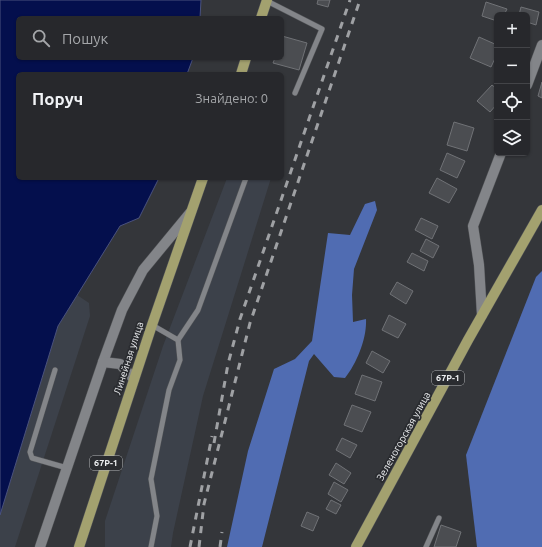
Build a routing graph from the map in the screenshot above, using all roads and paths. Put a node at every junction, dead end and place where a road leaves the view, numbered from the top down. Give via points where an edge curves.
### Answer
1 (267, 1) edge
2 (262, 16) edge
3 (542, 45) edge
4 (245, 60) edge
5 (241, 72) edge
6 (527, 84) edge
7 (296, 93) dead end
8 (500, 156) edge
9 (202, 180) edge
10 (245, 180) edge
11 (542, 210) edge
12 (190, 213) junction
13 (482, 315) junction
14 (152, 324) junction
15 (178, 340) junction
16 (103, 362) junction
17 (55, 370) dead end
18 (134, 379) junction
19 (67, 468) junction
20 (440, 518) dead end
21 (40, 547) edge
22 (79, 547) edge
23 (151, 547) edge
24 (356, 547) edge
25 (426, 547) edge

1 - 2 main road
1 - 7 lane via 322,29
3 - 6 street
4 - 5 main road
8 - 13 street via 473,226 479,265
9 - 12 main road, Линейная улица / 67Р-1
10 - 15 lane via 198,310
11 - 13 main road, Зеленогорская улица / 67Р-1
12 - 14 main road, Линейная улица / 67Р-1
12 - 16 street via 143,270 122,310
13 - 24 main road, Зеленогорская улица / 67Р-1
14 - 15 lane
14 - 18 main road, Линейная улица / 67Р-1
15 - 23 lane via 180,360 168,390 151,478 157,516
16 - 18 street via 120,364
16 - 19 street
17 - 19 lane via 30,452 32,458
18 - 22 main road, Линейная улица / 67Р-1
19 - 21 street
20 - 25 lane

